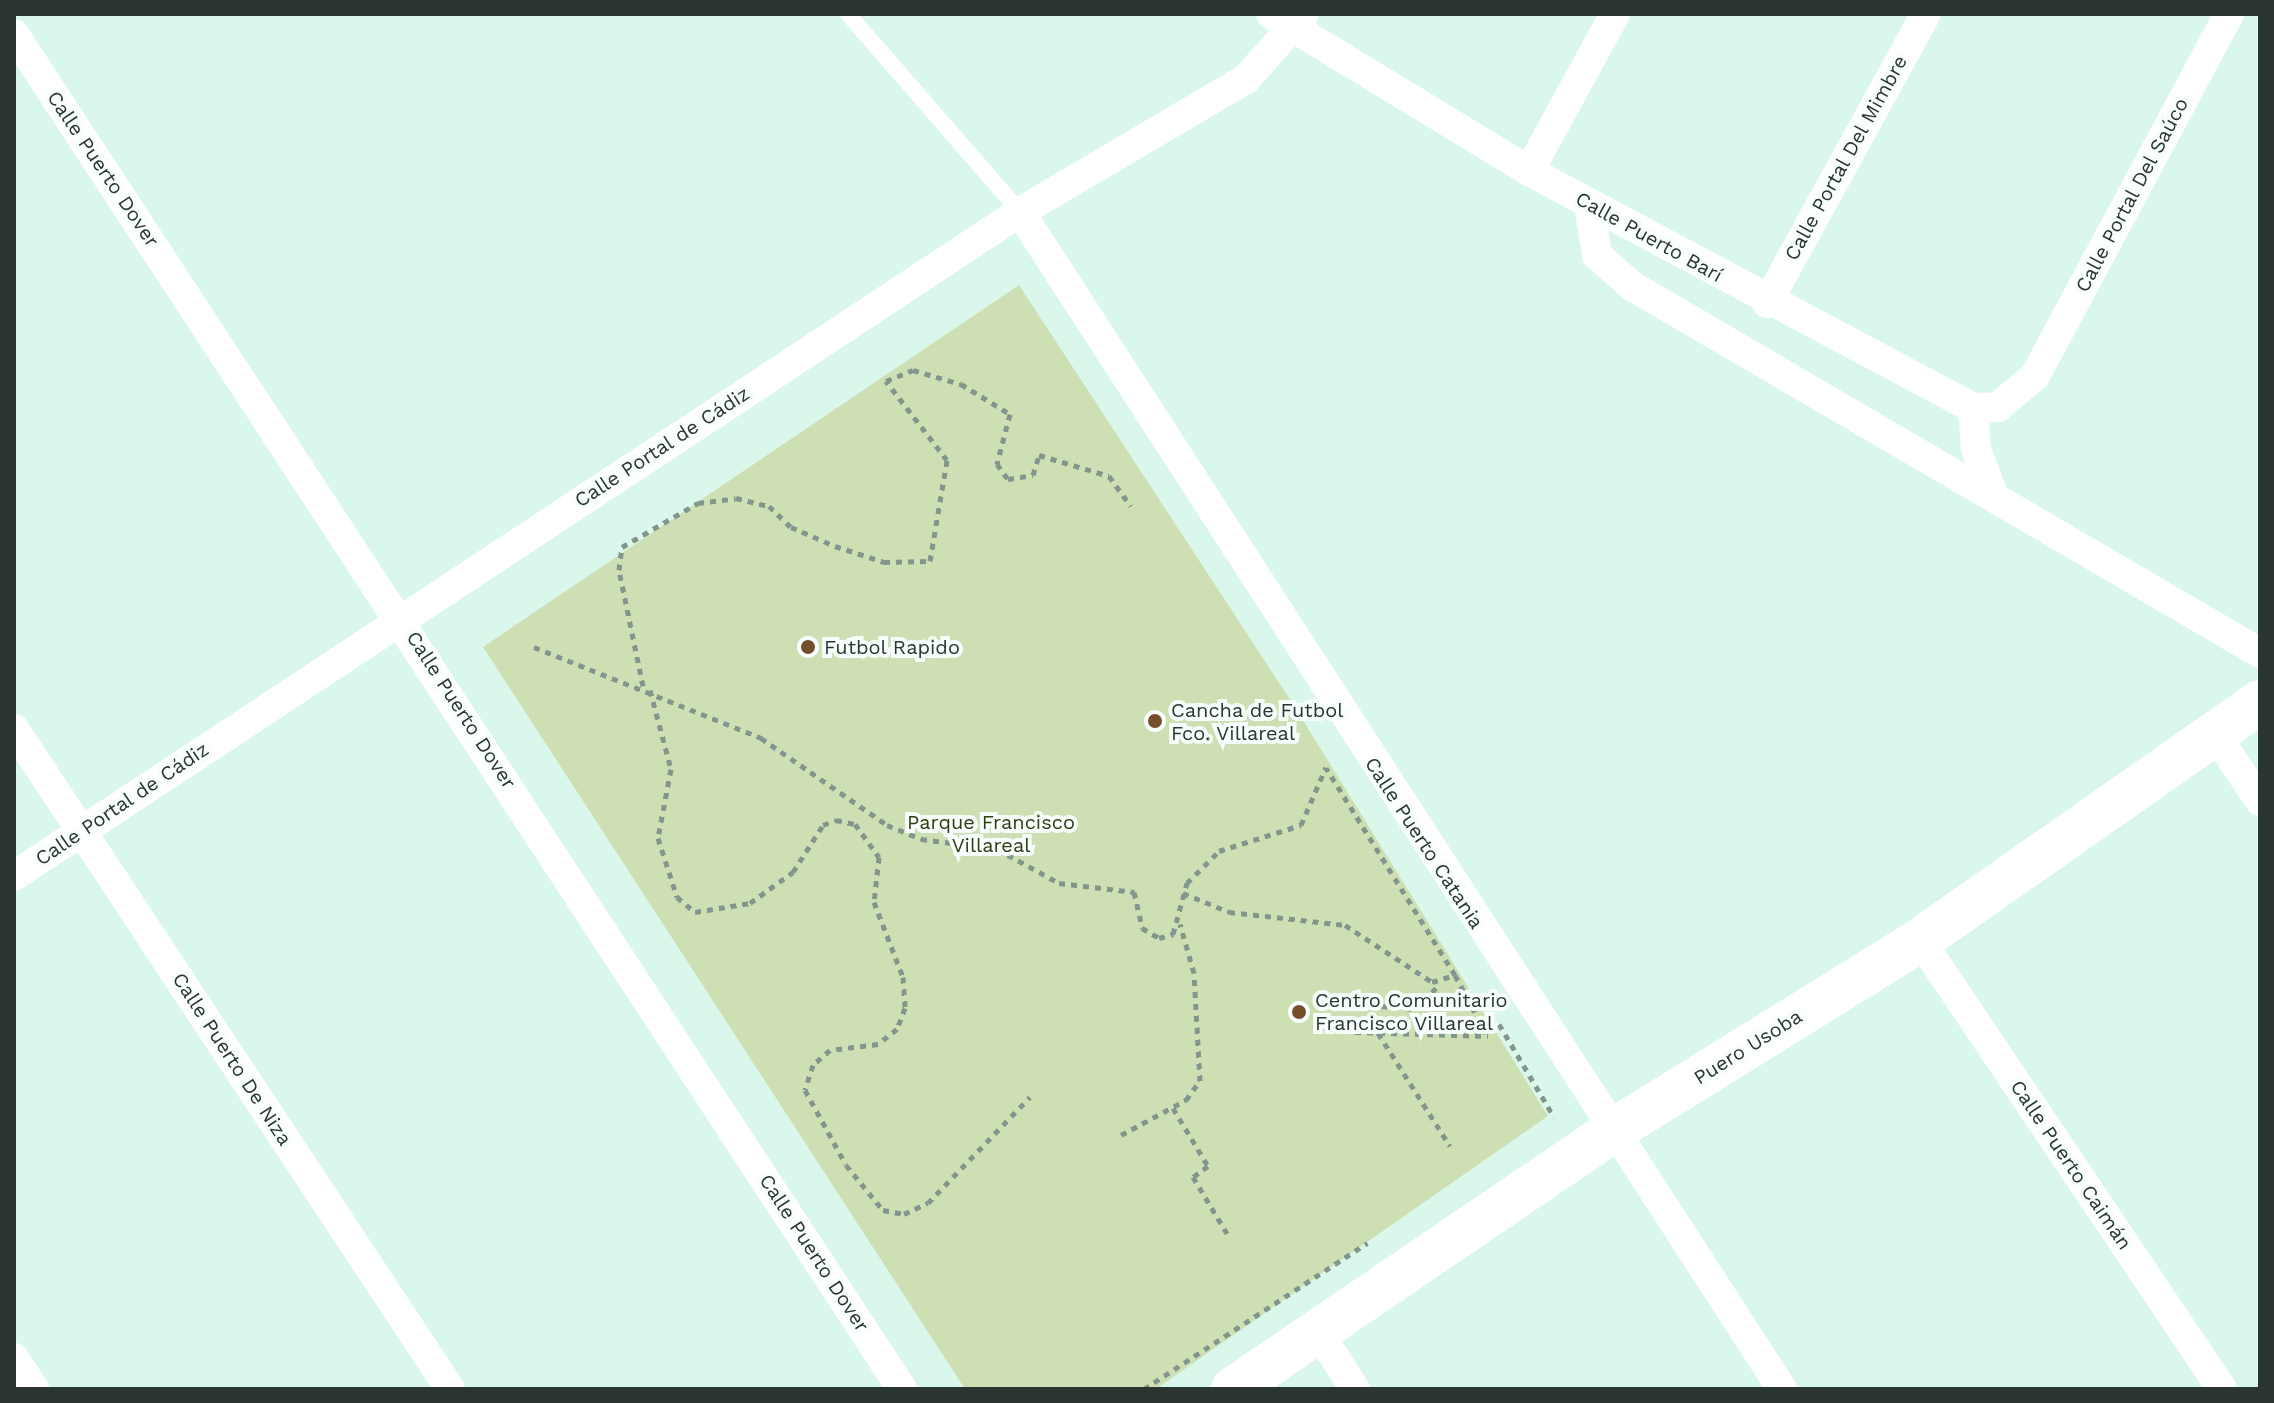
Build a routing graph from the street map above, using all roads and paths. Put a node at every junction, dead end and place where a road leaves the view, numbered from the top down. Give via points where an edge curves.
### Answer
1 (848, 14) edge
2 (1615, 14) edge
3 (1926, 14) edge
4 (2229, 14) edge
5 (1291, 18) edge
6 (14, 34) edge
7 (1529, 171) junction
8 (1589, 204) junction
9 (1020, 212) junction
10 (1767, 303) junction
11 (1973, 408) junction
12 (1993, 495) junction
13 (1131, 506) dead end
14 (399, 616) junction
15 (534, 647) dead end
16 (2260, 653) edge
17 (643, 686) junction
18 (650, 690) junction
19 (2260, 702) edge
20 (14, 729) edge
21 (2215, 734) junction
22 (2260, 801) edge
23 (82, 832) junction
24 (14, 876) edge
25 (1183, 893) junction
26 (1180, 923) junction
27 (1920, 940) junction
28 (1455, 975) junction
29 (1440, 984) junction
30 (1357, 1004) dead end
31 (1499, 1024) dead end
32 (1355, 1032) dead end
33 (1378, 1033) junction
34 (1030, 1097) dead end
35 (1173, 1108) junction
36 (1556, 1116) dead end
37 (1614, 1130) junction
38 (1121, 1135) dead end
39 (1450, 1146) dead end
40 (1228, 1235) dead end
41 (1372, 1241) dead end
42 (1318, 1331) junction
43 (14, 1358) edge
44 (34, 1389) edge
45 (450, 1389) edge
46 (902, 1389) edge
47 (1144, 1389) edge
48 (1233, 1389) edge
49 (1355, 1389) edge
50 (1782, 1389) edge
51 (2222, 1389) edge

1 - 9 lane
2 - 7 street
3 - 10 street, Calle Portal Del Mimbre
4 - 11 street, Calle Portal Del Saúco via 2035,376 1998,407
5 - 7 street, Calle Puerto Barí
5 - 9 street, Calle Portal de Cádiz via 1246,79
6 - 14 street, Calle Puerto Dover
7 - 8 street, Calle Puerto Barí
8 - 10 street, Calle Puerto Barí
8 - 12 street via 1597,255 1632,286
9 - 14 street, Calle Portal de Cádiz
9 - 37 street, Calle Puerto Catania
10 - 11 street, Calle Puerto Barí
11 - 12 street via 1976,449
12 - 16 street
13 - 17 path via 1109,476 1039,455 1033,475 1008,479 997,464 1010,414 961,384 913,370 886,381 947,460 930,561 884,562 835,546 791,527 769,506 736,498 698,503 622,547 619,570
14 - 23 street, Calle Portal de Cádiz
14 - 46 street, Calle Puerto Dover
15 - 17 path
17 - 18 path
18 - 26 path via 761,738 887,825 921,839 997,849 1059,883 1134,892 1142,928 1159,938
18 - 34 path via 671,769 658,838 677,897 695,912 750,903 793,872 823,825 836,820 855,824 879,857 874,902 903,977 905,1008 897,1029 878,1044 830,1050 813,1065 805,1090 846,1165 883,1210 904,1214 928,1203
19 - 21 street, Puero Usoba
20 - 23 street, Calle Puerto De Niza
21 - 22 street
21 - 27 street, Puero Usoba
23 - 24 street, Calle Portal de Cádiz
23 - 45 street, Calle Puerto De Niza
25 - 26 path
25 - 28 path via 1219,851 1301,825 1326,767
25 - 29 path via 1229,912 1345,925
26 - 35 path via 1194,973 1200,1081
27 - 37 street, Puero Usoba
27 - 51 street, Calle Puerto Caimán
28 - 29 path
28 - 33 path via 1488,1036
29 - 30 path via 1415,1009
31 - 36 path
32 - 33 path
33 - 39 path
35 - 38 path
35 - 40 path via 1208,1166 1193,1177
37 - 42 street, Puero Usoba
37 - 50 street, Calle Puerto Catania
41 - 47 path
42 - 48 street, Puero Usoba
42 - 49 street
43 - 44 street

